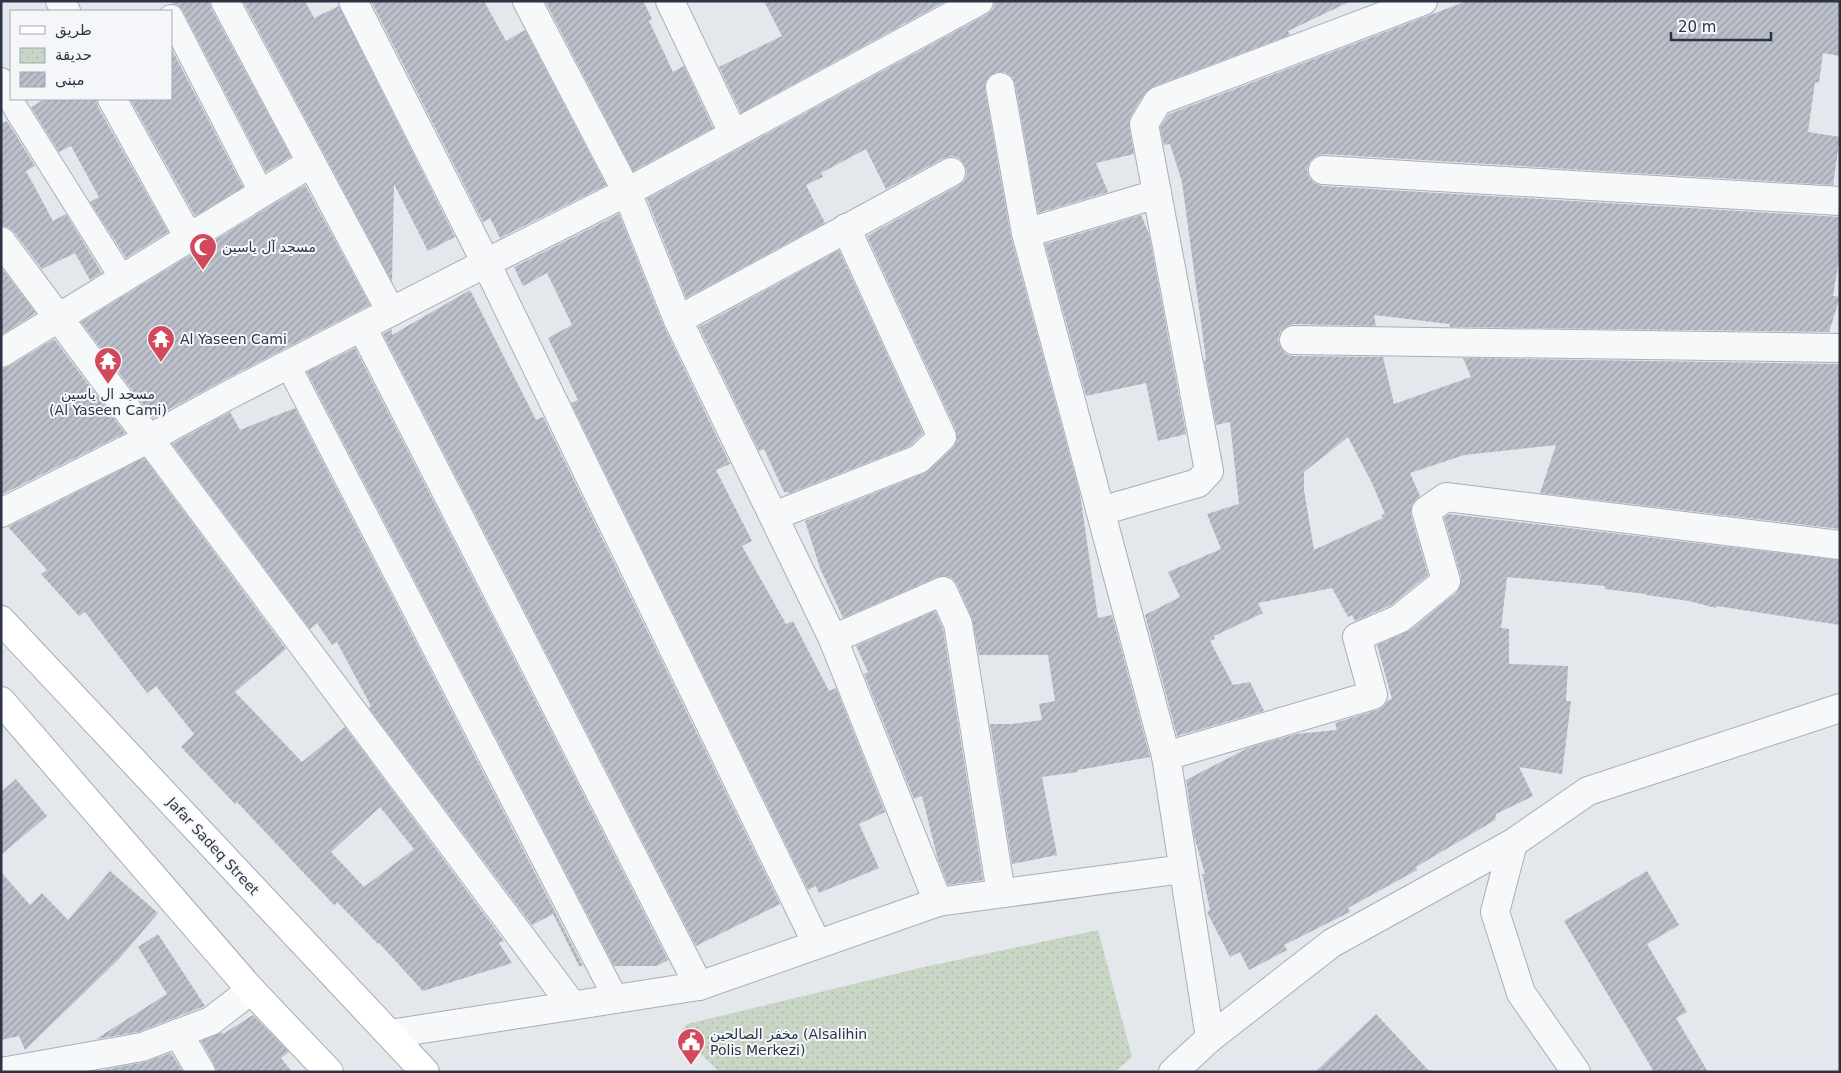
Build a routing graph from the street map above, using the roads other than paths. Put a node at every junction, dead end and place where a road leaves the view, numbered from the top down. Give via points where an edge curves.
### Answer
1 (225, 1) edge
2 (353, 1) edge
3 (527, 1) edge
4 (670, 1) edge
5 (979, 1) edge
6 (1423, 1) edge
7 (172, 19) edge
8 (1, 80) edge
9 (1000, 86) dead end
10 (10, 97) edge
11 (11, 100) edge
12 (113, 100) edge
13 (733, 133) junction
14 (311, 163) junction
15 (1323, 170) dead end
16 (950, 172) dead end
17 (627, 192) junction
18 (262, 194) junction
19 (1157, 194) junction
20 (1840, 201) edge
21 (846, 228) junction
22 (1026, 233) junction
23 (189, 238) junction
24 (1, 241) edge
25 (486, 263) junction
26 (122, 278) junction
27 (391, 312) junction
28 (58, 318) junction
29 (678, 320) junction
30 (362, 327) junction
31 (1294, 340) dead end
32 (1840, 348) edge
33 (1, 353) edge
34 (288, 365) junction
35 (150, 438) junction
36 (1101, 511) junction
37 (1, 513) edge
38 (774, 516) junction
39 (1840, 545) edge
40 (1, 620) edge
41 (833, 639) junction
42 (1, 701) edge
43 (1840, 708) edge
44 (1166, 756) junction
45 (1514, 843) junction
46 (1183, 869) junction
47 (1001, 893) junction
48 (938, 902) junction
49 (817, 944) junction
50 (699, 986) junction
51 (251, 990) junction
52 (616, 999) junction
53 (572, 1006) junction
54 (178, 1033) junction
55 (390, 1034) junction
56 (1210, 1038) junction
57 (35, 1069) edge
58 (1, 1072) edge
59 (202, 1072) edge
60 (329, 1072) edge
61 (425, 1072) edge
62 (1173, 1072) edge
63 (1576, 1072) edge

1 - 14 street
2 - 25 street
3 - 17 street
4 - 13 street
5 - 13 street
6 - 19 street via 1158,101 1144,124
7 - 18 street
8 - 10 street
9 - 22 street
11 - 26 street
12 - 23 street
13 - 17 street
14 - 18 street
14 - 27 street
15 - 20 street
16 - 21 street
17 - 25 street
17 - 29 street
18 - 23 street
19 - 22 street
19 - 36 street via 1209,471 1198,483
21 - 29 street
21 - 38 street via 942,436 919,459
22 - 36 street
23 - 26 street
24 - 28 street
25 - 27 street
25 - 49 street
26 - 28 street
27 - 30 street
28 - 33 street
28 - 35 street
29 - 38 street
30 - 34 street
30 - 50 street
31 - 32 street
34 - 35 street
34 - 52 street
35 - 37 street
35 - 53 street
36 - 44 street
38 - 41 street
39 - 44 street via 1446,496 1426,511 1446,581 1398,618 1356,637 1373,695
40 - 55 main road, Jafar Sadeq Street
41 - 47 street via 943,591 958,624
41 - 48 street
42 - 51 main road
43 - 45 street via 1588,792
44 - 46 street
45 - 56 street via 1332,943
45 - 63 street via 1495,912 1521,993
46 - 47 street
46 - 56 street
47 - 48 street
48 - 49 street
49 - 50 street
50 - 52 street
51 - 54 street via 210,1021
51 - 60 main road
52 - 53 street
53 - 55 street
54 - 57 street via 142,1047
54 - 59 street
55 - 61 main road, Jafar Sadeq Street
56 - 62 street
57 - 58 street

